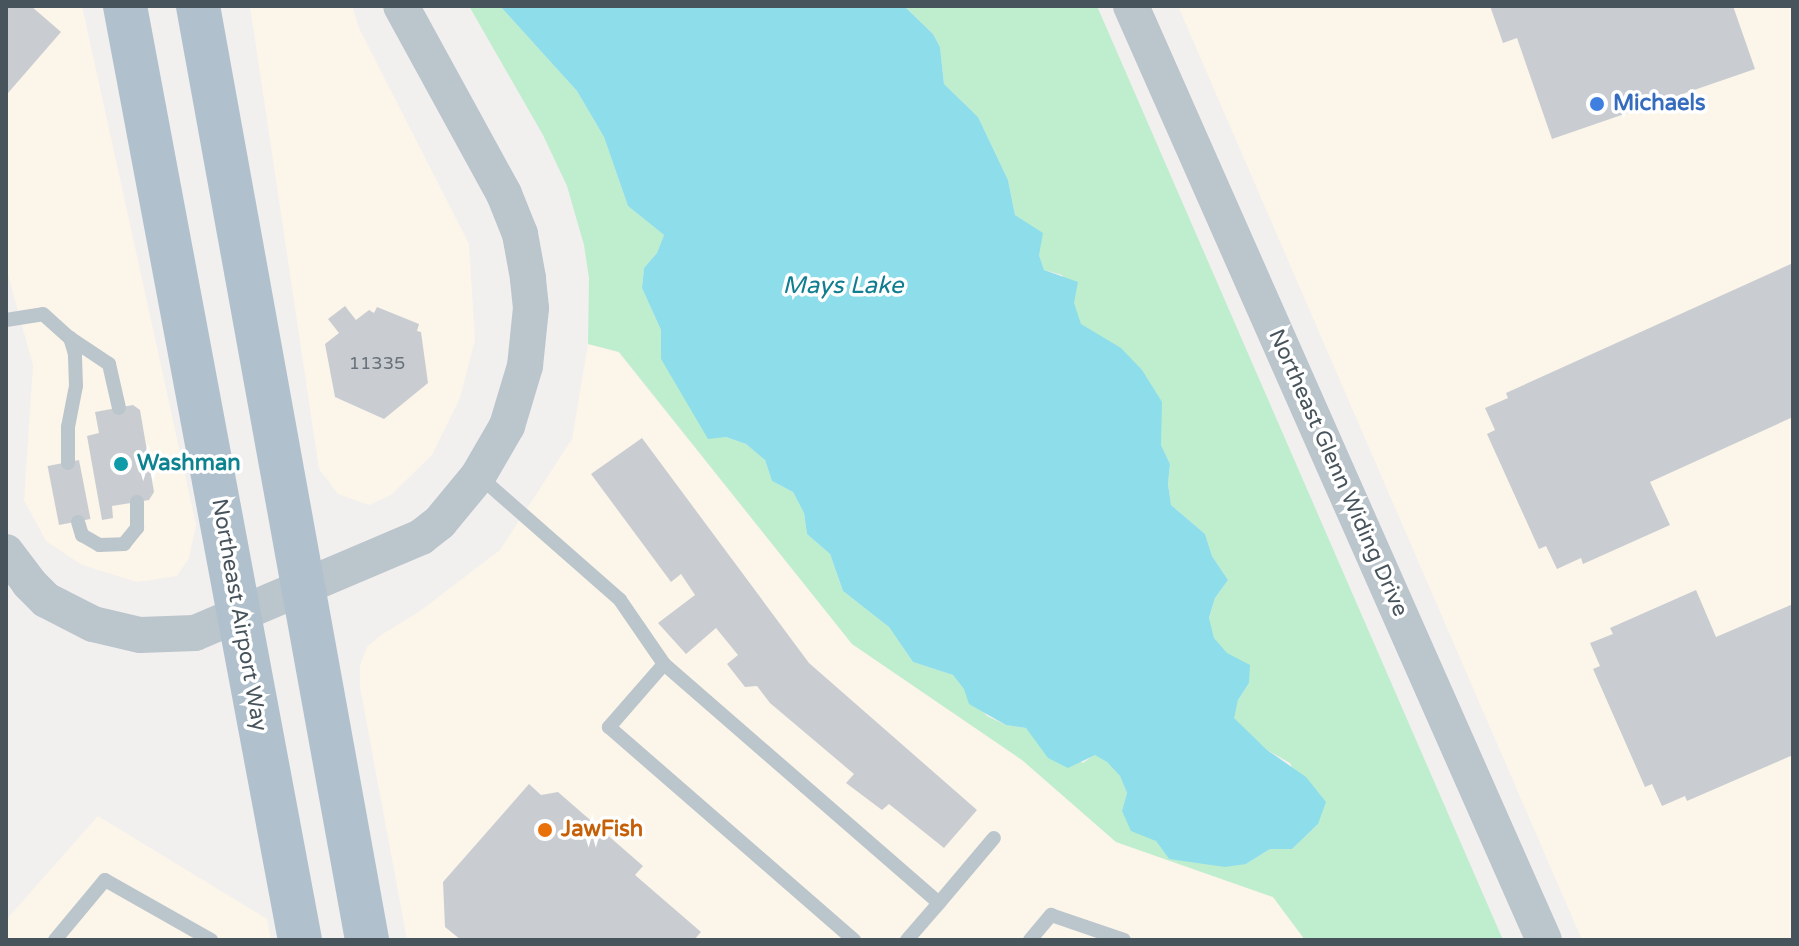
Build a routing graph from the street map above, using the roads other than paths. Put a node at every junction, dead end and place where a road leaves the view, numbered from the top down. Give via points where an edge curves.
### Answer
1 (125, 6) edge
2 (198, 6) edge
3 (401, 6) edge
4 (1131, 6) edge
5 (6, 320) edge
6 (70, 338) junction
7 (119, 408) dead end
8 (68, 463) dead end
9 (478, 476) junction
10 (137, 502) dead end
11 (78, 522) dead end
12 (6, 552) edge
13 (304, 586) junction
14 (238, 614) junction
15 (664, 664) junction
16 (994, 838) dead end
17 (939, 903) junction
18 (55, 940) edge
19 (211, 940) edge
20 (300, 940) edge
21 (367, 940) edge
22 (854, 940) edge
23 (907, 940) edge
24 (1030, 940) edge
25 (1124, 940) edge
26 (1544, 940) edge

1 - 14 main road, Northeast Airport Way
2 - 13 main road
3 - 9 street via 504,194 520,234 528,278 531,308 525,366 507,426
4 - 26 street, Northeast Glenn Widing Drive
5 - 6 lane via 43,314
6 - 7 lane via 109,364
6 - 8 lane via 76,386
9 - 13 street via 421,537
9 - 15 lane via 620,600
10 - 11 lane via 137,528 124,544 99,545 82,535
12 - 14 street via 46,600 117,631 195,633
13 - 14 street
13 - 21 main road
14 - 20 main road, Northeast Airport Way
15 - 17 lane
15 - 22 lane via 609,727
16 - 17 lane
17 - 23 lane
18 - 19 lane via 105,880
24 - 25 lane via 1051,915

